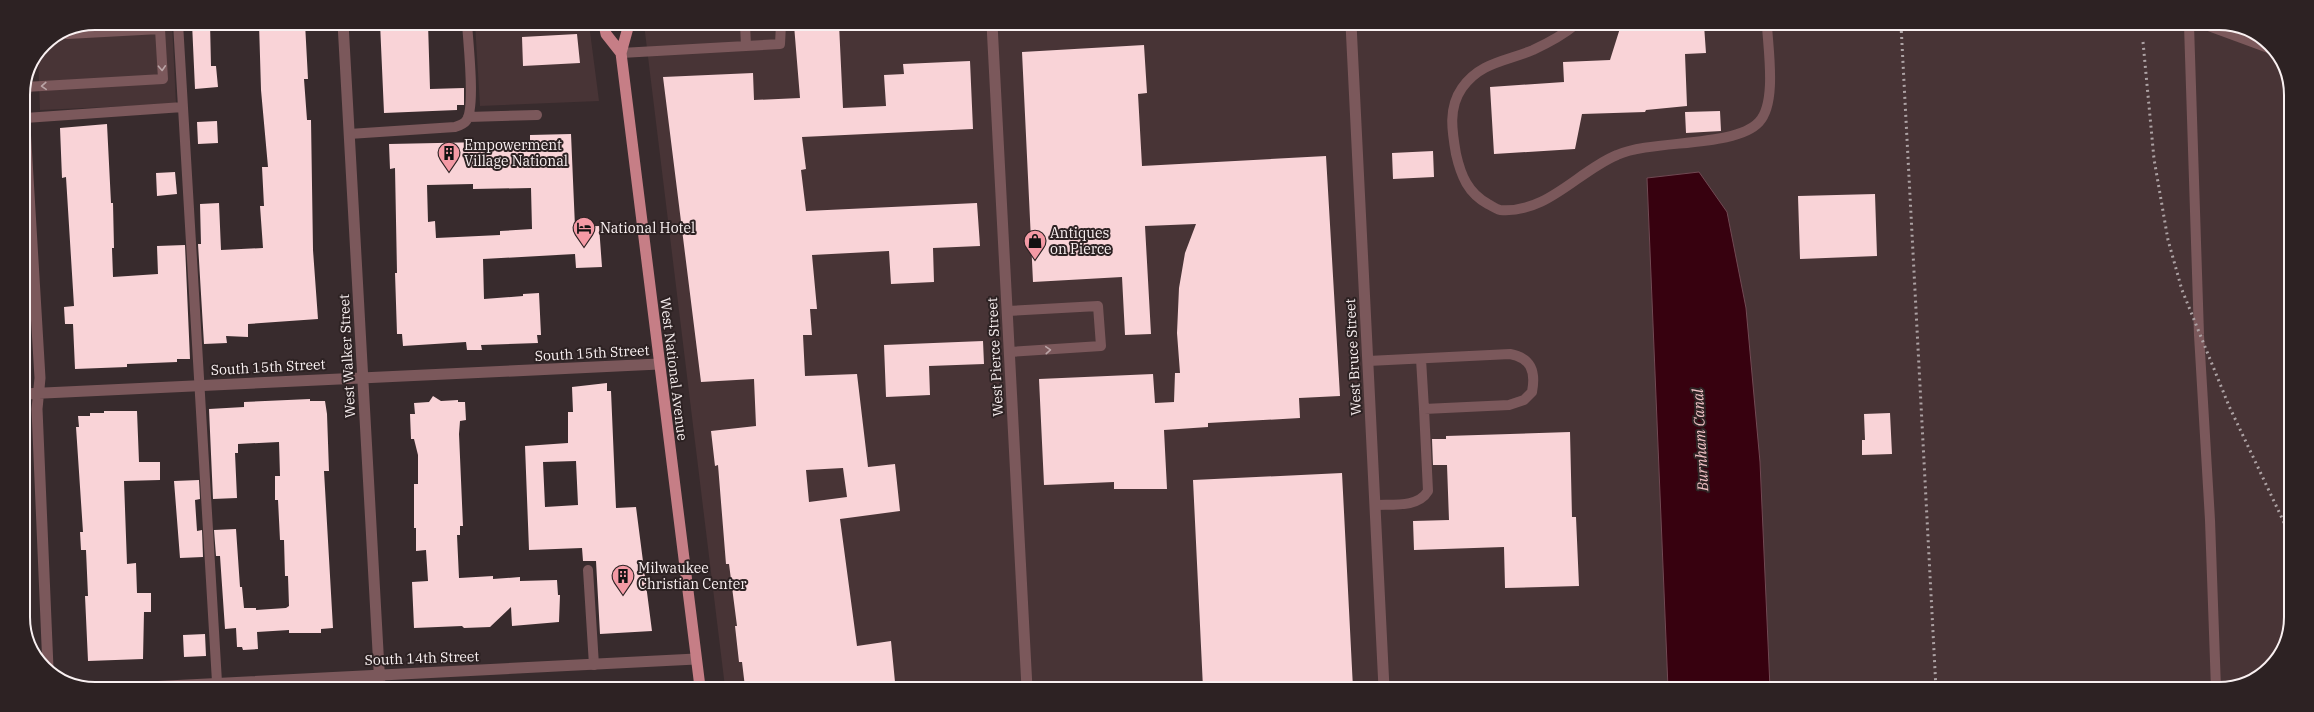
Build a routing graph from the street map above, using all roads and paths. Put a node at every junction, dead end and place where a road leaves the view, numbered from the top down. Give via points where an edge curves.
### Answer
1 (141, 30) edge
2 (160, 30) edge
3 (178, 30) edge
4 (343, 30) edge
5 (467, 30) edge
6 (605, 30) edge
7 (627, 30) edge
8 (745, 30) edge
9 (781, 30) edge
10 (992, 30) edge
11 (1351, 30) edge
12 (1569, 30) edge
13 (1767, 30) edge
14 (2189, 30) edge
15 (2217, 30) edge
16 (74, 34) edge
17 (746, 46) junction
18 (2261, 46) edge
19 (621, 54) junction
20 (31, 86) edge
21 (183, 107) junction
22 (537, 114) dead end
23 (468, 116) junction
24 (30, 118) edge
25 (349, 134) junction
26 (30, 284) edge
27 (1007, 311) junction
28 (1010, 352) junction
29 (1421, 359) junction
30 (1368, 361) junction
31 (658, 364) junction
32 (363, 378) junction
33 (199, 386) junction
34 (30, 394) edge
35 (38, 394) junction
36 (1424, 409) junction
37 (1375, 505) junction
38 (588, 570) dead end
39 (696, 659) junction
40 (48, 662) edge
41 (594, 665) junction
42 (379, 675) junction
43 (217, 682) joint
44 (380, 682) edge
45 (699, 682) edge
46 (1027, 682) edge
47 (1384, 682) edge
48 (2216, 682) edge

16 -> 1 lane
2 -> 20 lane via 163,79
3 - 21 lane
4 - 25 street, West Walker Street
5 - 23 lane via 471,96
6 - 19 main road
7 - 19 main road, West National Avenue
8 - 17 lane
9 - 17 lane via 780,44
10 - 27 street, West Pierce Street
11 - 30 street, West Bruce Street
12 - 13 lane via 1532,50 1488,64 1462,88 1453,105 1452,134 1459,169 1467,187 1477,198 1499,210 1525,208 1552,196 1587,171 1617,154 1650,145 1703,142 1739,134 1759,122 1767,109 1769,87
14 - 48 lane via 2199,335 2210,520
15 - 18 lane
17 - 19 lane
19 - 31 main road, West National Avenue
21 - 24 lane
21 - 33 lane
22 - 23 lane
23 - 25 lane via 466,122 455,127
25 - 32 street, West Walker Street
26 - 35 street via 40,378
27 - 28 street, West Pierce Street
28 -> 27 lane via 1100,346 1099,314 1098,306
28 - 46 street, West Pierce Street
29 - 30 lane
29 - 36 lane
29 - 36 lane via 1510,354 1520,356 1530,366 1533,386 1529,396 1514,404
30 - 37 street, West Bruce Street
31 - 32 street, South 15th Street
31 - 39 main road, West National Avenue
32 - 33 street, South 15th Street
32 - 42 street, West Walker Street
33 - 35 street, South 15th Street
33 - 43 lane
34 - 35 street, South 15th Street
35 - 40 street
36 - 37 lane via 1428,491 1412,503
37 - 47 street, West Bruce Street
38 - 41 lane
39 - 41 street, South 14th Street
39 - 45 main road, West National Avenue
41 - 42 street, South 14th Street
42 - 43 street, South 14th Street
42 - 44 street, West Walker Street

